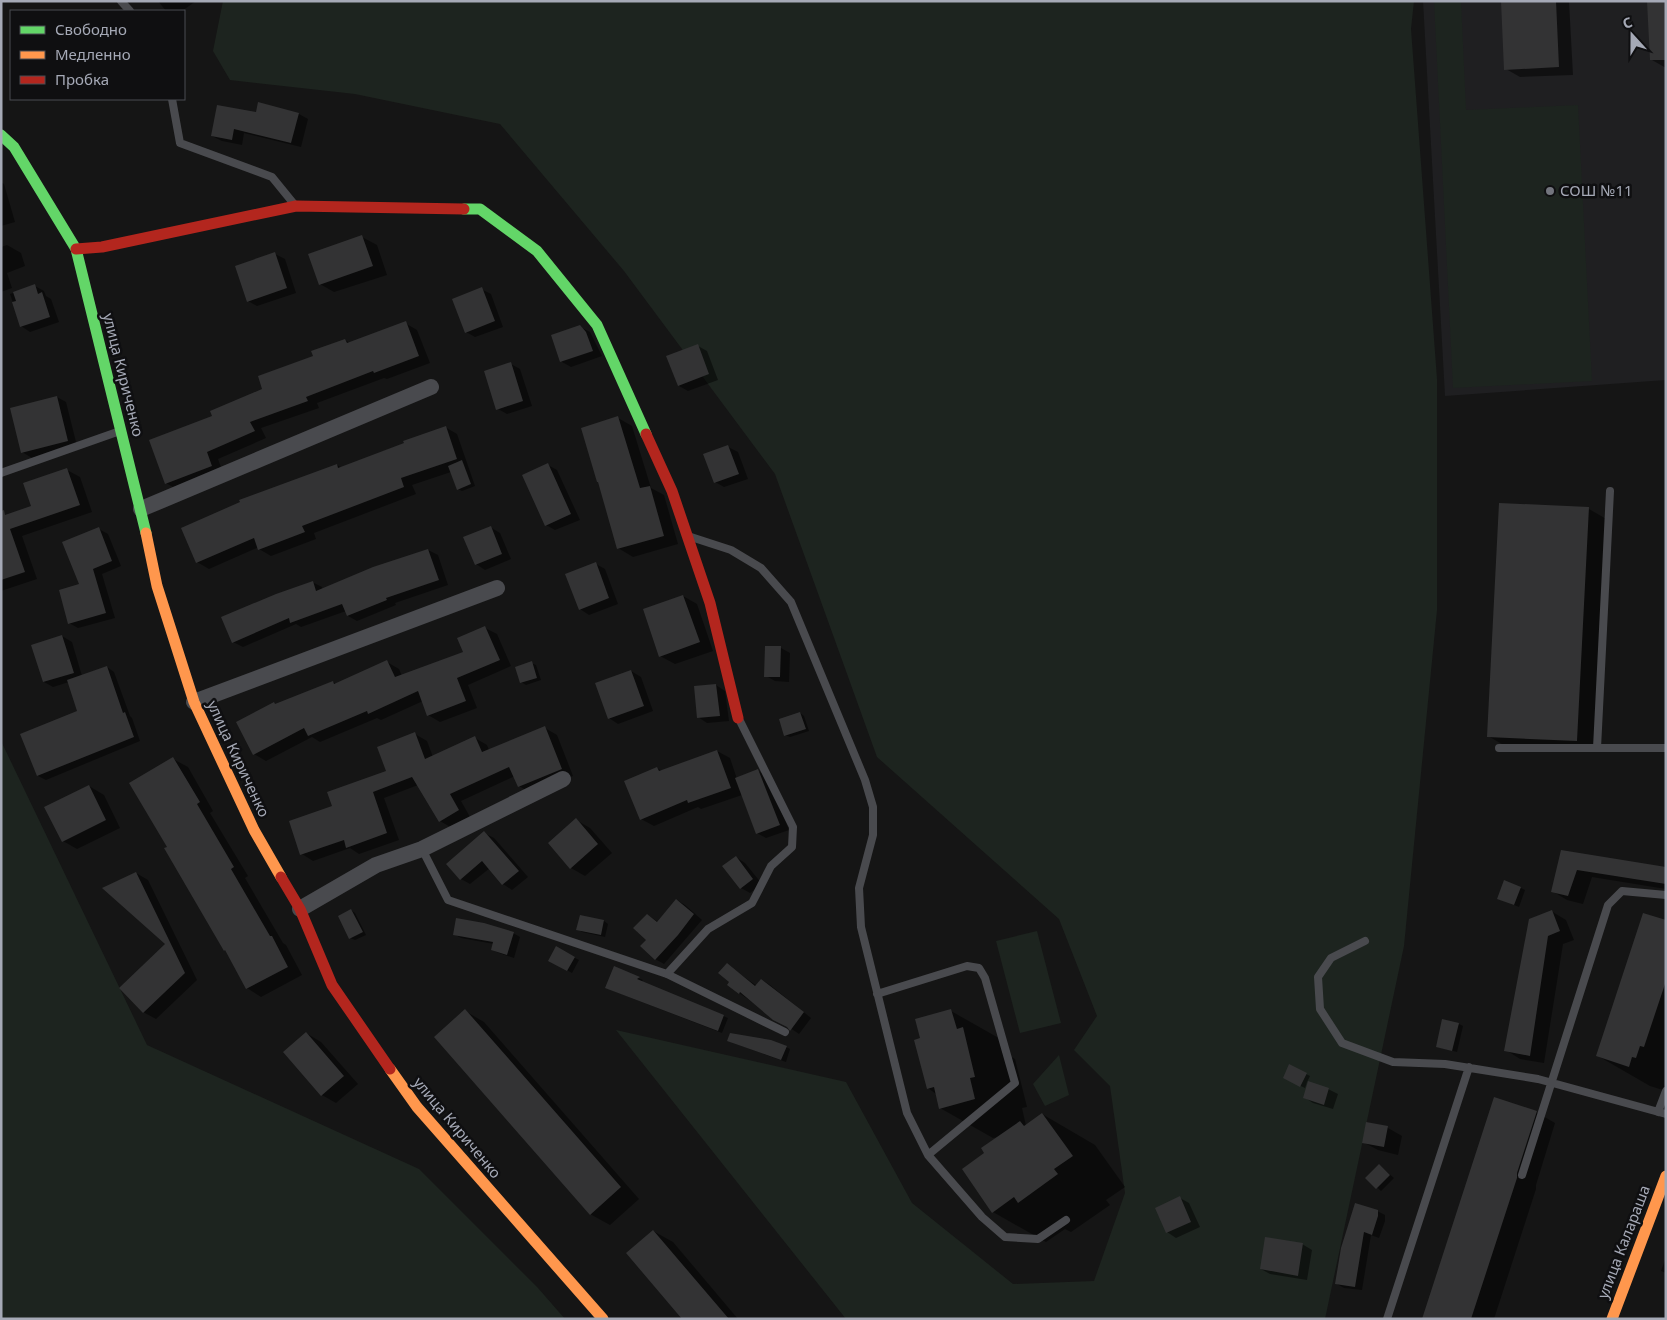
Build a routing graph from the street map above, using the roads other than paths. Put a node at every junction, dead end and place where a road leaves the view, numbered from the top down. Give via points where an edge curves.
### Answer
1 (172, 100) edge
2 (1, 136) edge
3 (296, 206) junction
4 (76, 248) junction
5 (430, 387) dead end
6 (122, 430) junction
7 (1, 472) edge
8 (1610, 492) dead end
9 (141, 509) junction
10 (687, 536) junction
11 (498, 588) dead end
12 (194, 702) junction
13 (738, 718) joint
14 (1499, 748) dead end
15 (1597, 748) junction
16 (1666, 748) edge
17 (563, 778) dead end
18 (422, 850) junction
19 (1666, 896) edge
20 (300, 909) junction
21 (1365, 941) dead end
22 (667, 974) junction
23 (877, 994) junction
24 (785, 1032) dead end
25 (1469, 1068) junction
26 (1552, 1083) junction
27 (1666, 1091) edge
28 (1662, 1113) edge
29 (928, 1155) junction
30 (1522, 1176) dead end
31 (1666, 1176) edge
32 (1066, 1220) dead end
33 (603, 1319) edge
34 (1387, 1319) edge
35 (1612, 1319) edge

1 - 3 lane via 180,143 272,177
2 - 4 street, улица Кириченко via 14,147
3 - 4 street via 102,247
3 - 10 street via 480,209 537,251 597,325 672,491
4 - 6 street, улица Кириченко
5 - 9 street
6 - 7 lane
6 - 9 street, улица Кириченко
8 - 15 lane
9 - 12 street, улица Кириченко via 157,586
10 - 13 street via 710,603
10 - 23 lane via 731,550 761,568 791,602 873,807 873,835 859,888 861,927
11 - 12 street
12 - 20 street, улица Кириченко via 254,830
13 - 22 lane via 793,827 792,847 771,866 752,903 708,929
14 - 15 lane
15 - 16 lane
17 - 18 street
18 - 20 street via 376,865
18 - 22 lane via 448,900
19 - 26 lane via 1622,891 1608,905
20 - 33 street, улица Кириченко via 332,985 416,1108
21 - 25 lane via 1331,958 1318,977 1320,1009 1342,1043 1393,1062
22 - 24 lane
23 - 29 lane via 907,1114
23 - 29 lane via 967,966 979,968 985,978 1015,1083
25 - 26 lane
25 - 34 lane
26 - 28 lane
26 - 30 lane
27 - 28 lane
29 - 32 lane via 982,1217 1005,1238 1038,1239
31 - 35 street, улица Калараша

